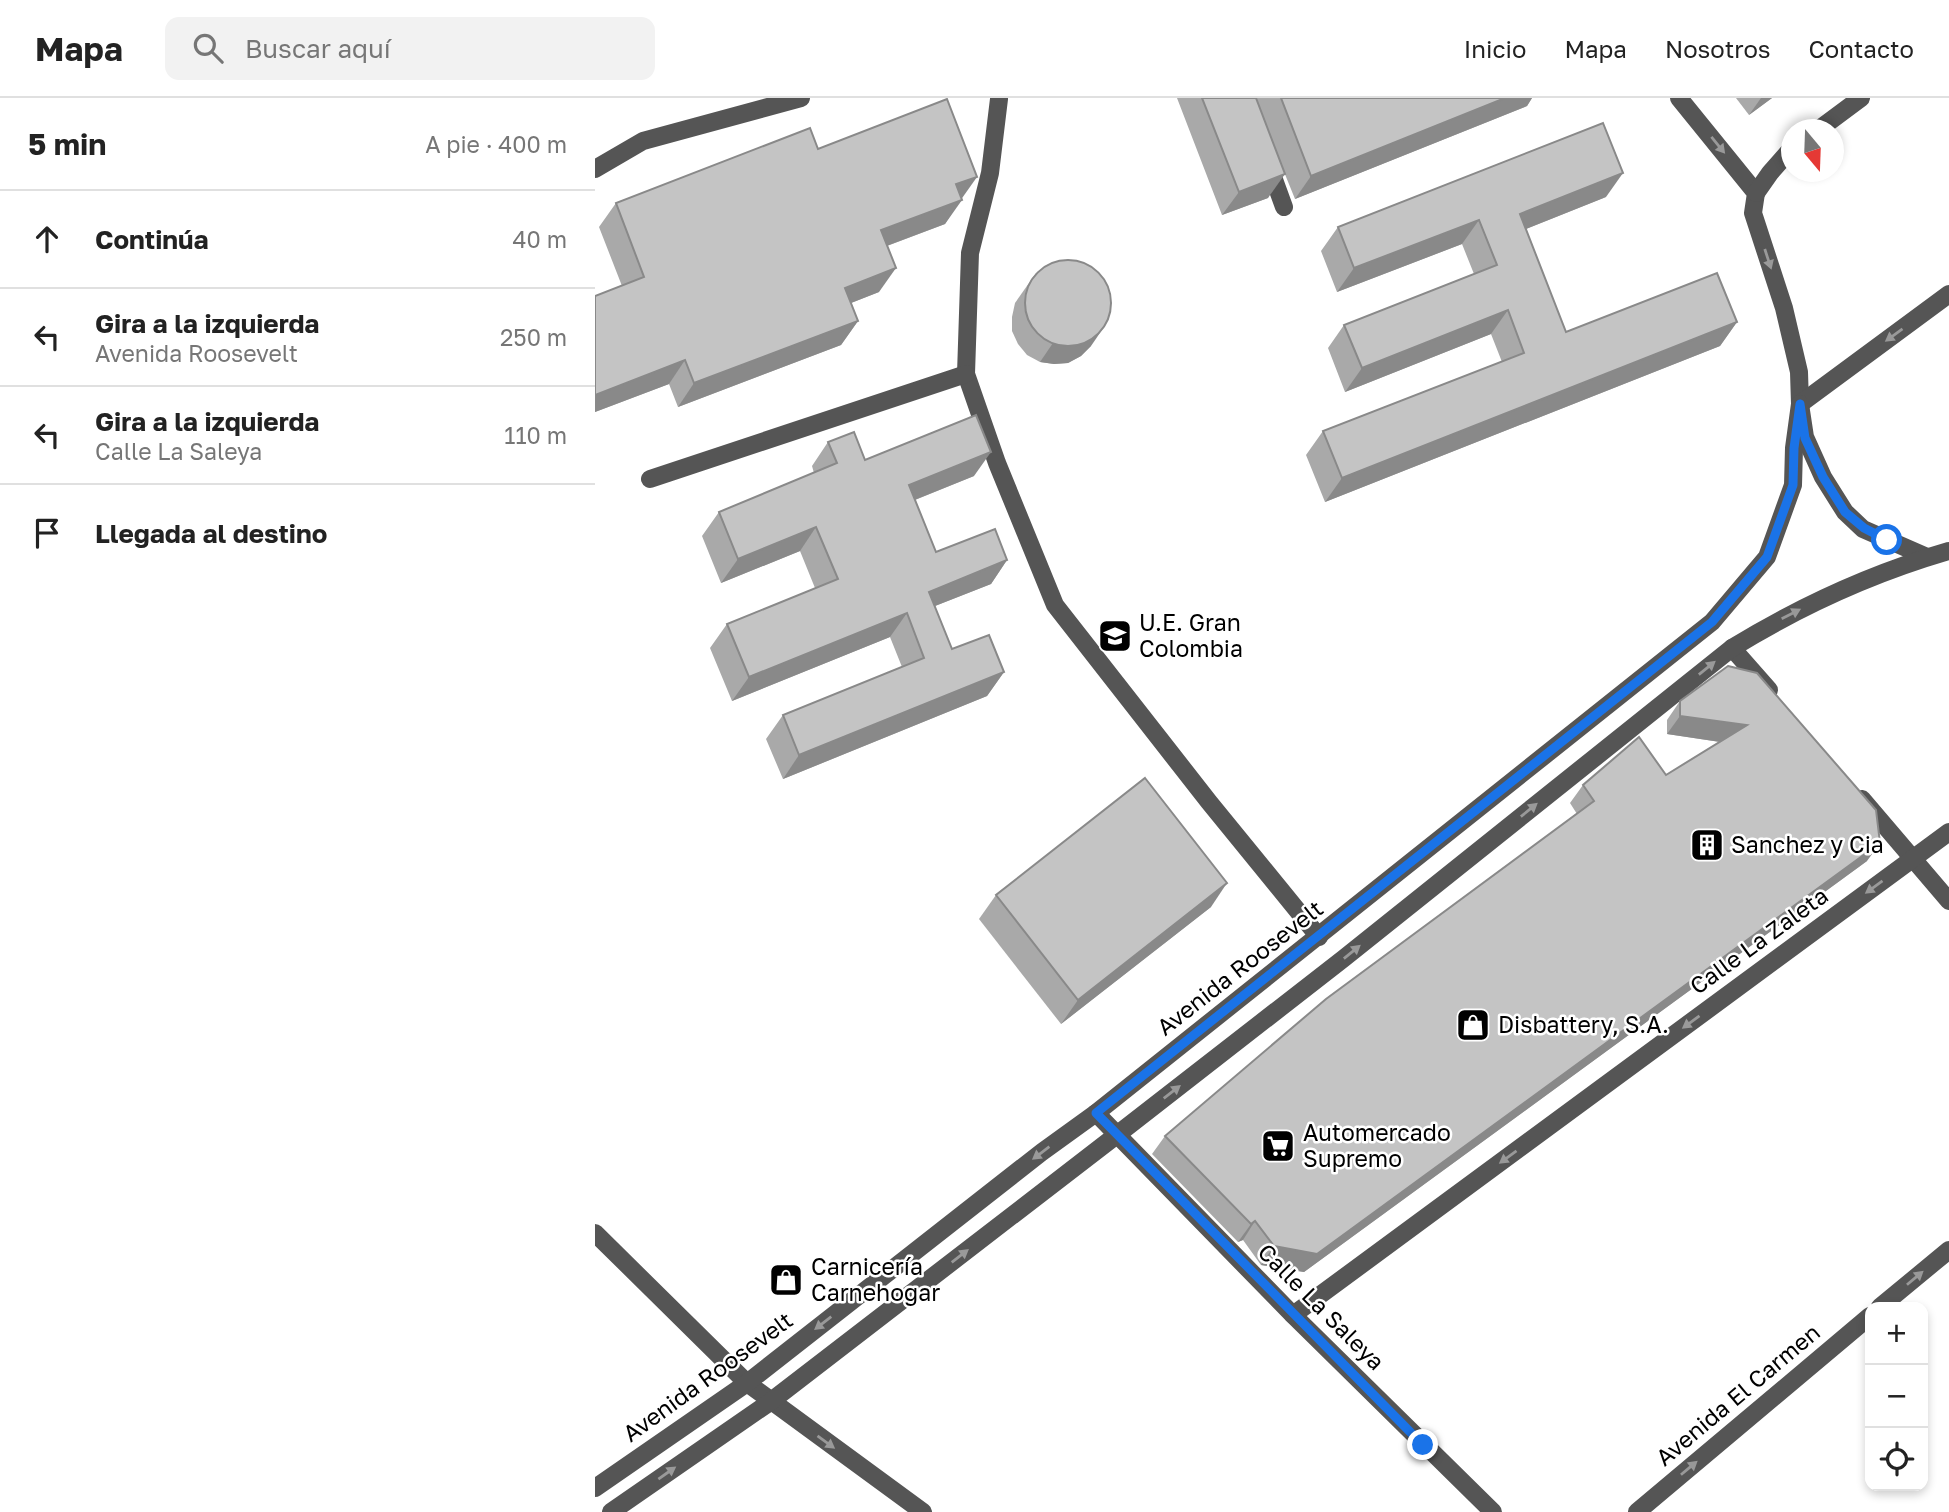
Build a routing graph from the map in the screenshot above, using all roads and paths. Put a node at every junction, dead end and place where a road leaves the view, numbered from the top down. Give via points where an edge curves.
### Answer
1 (800, 98) edge
2 (998, 98) edge
3 (1679, 98) edge
4 (1861, 98) edge
5 (1833, 119) edge
6 (1262, 146) edge
7 (1781, 160) edge
8 (595, 169) edge
9 (1756, 193) junction
10 (1284, 207) dead end
11 (1949, 294) edge
12 (967, 374) junction
13 (1800, 404) junction
14 (650, 479) dead end
15 (1949, 551) edge
16 (1927, 557) junction
17 (1732, 648) junction
18 (1777, 700) edge
19 (1850, 784) edge
20 (1949, 832) edge
21 (1913, 858) junction
22 (1949, 901) edge
23 (1319, 937) junction
24 (1096, 1113) junction
25 (1118, 1134) junction
26 (595, 1233) edge
27 (1949, 1250) edge
28 (1886, 1302) edge
29 (1293, 1315) junction
30 (1865, 1320) edge
31 (747, 1383) junction
32 (770, 1402) junction
33 (595, 1488) edge
34 (611, 1512) edge
35 (923, 1512) edge
36 (1493, 1512) edge
37 (1637, 1512) edge

1 - 8 street via 643,141
2 - 12 street via 989,173 970,253
3 -> 9 street
4 - 5 street
6 - 10 street
7 - 9 street
9 -> 13 street via 1753,213 1784,308 1799,372
11 -> 13 street
12 - 14 street
12 - 23 street via 997,463 1055,606
13 - 16 street via 1805,438 1845,512 1864,528
13 - 23 street, Avenida Roosevelt via 1793,485 1767,557 1734,598 1712,622
15 - 16 street
17 -> 16 street via 1814,602
17 - 18 street
25 -> 17 street
19 - 21 street
20 - 21 street, Calle La Zaleta
21 - 22 street
21 -> 29 street, Calle La Zaleta
23 - 24 street, Avenida Roosevelt
24 - 25 street, Calle La Saleya
24 -> 31 street, Avenida Roosevelt
25 - 29 street, Calle La Saleya
32 -> 25 street
26 - 31 street
28 -> 27 street
29 - 36 street, Calle La Saleya
37 -> 30 street, Avenida El Carmen
31 - 32 street
31 - 33 street, Avenida Roosevelt
34 -> 32 street
32 -> 35 street

